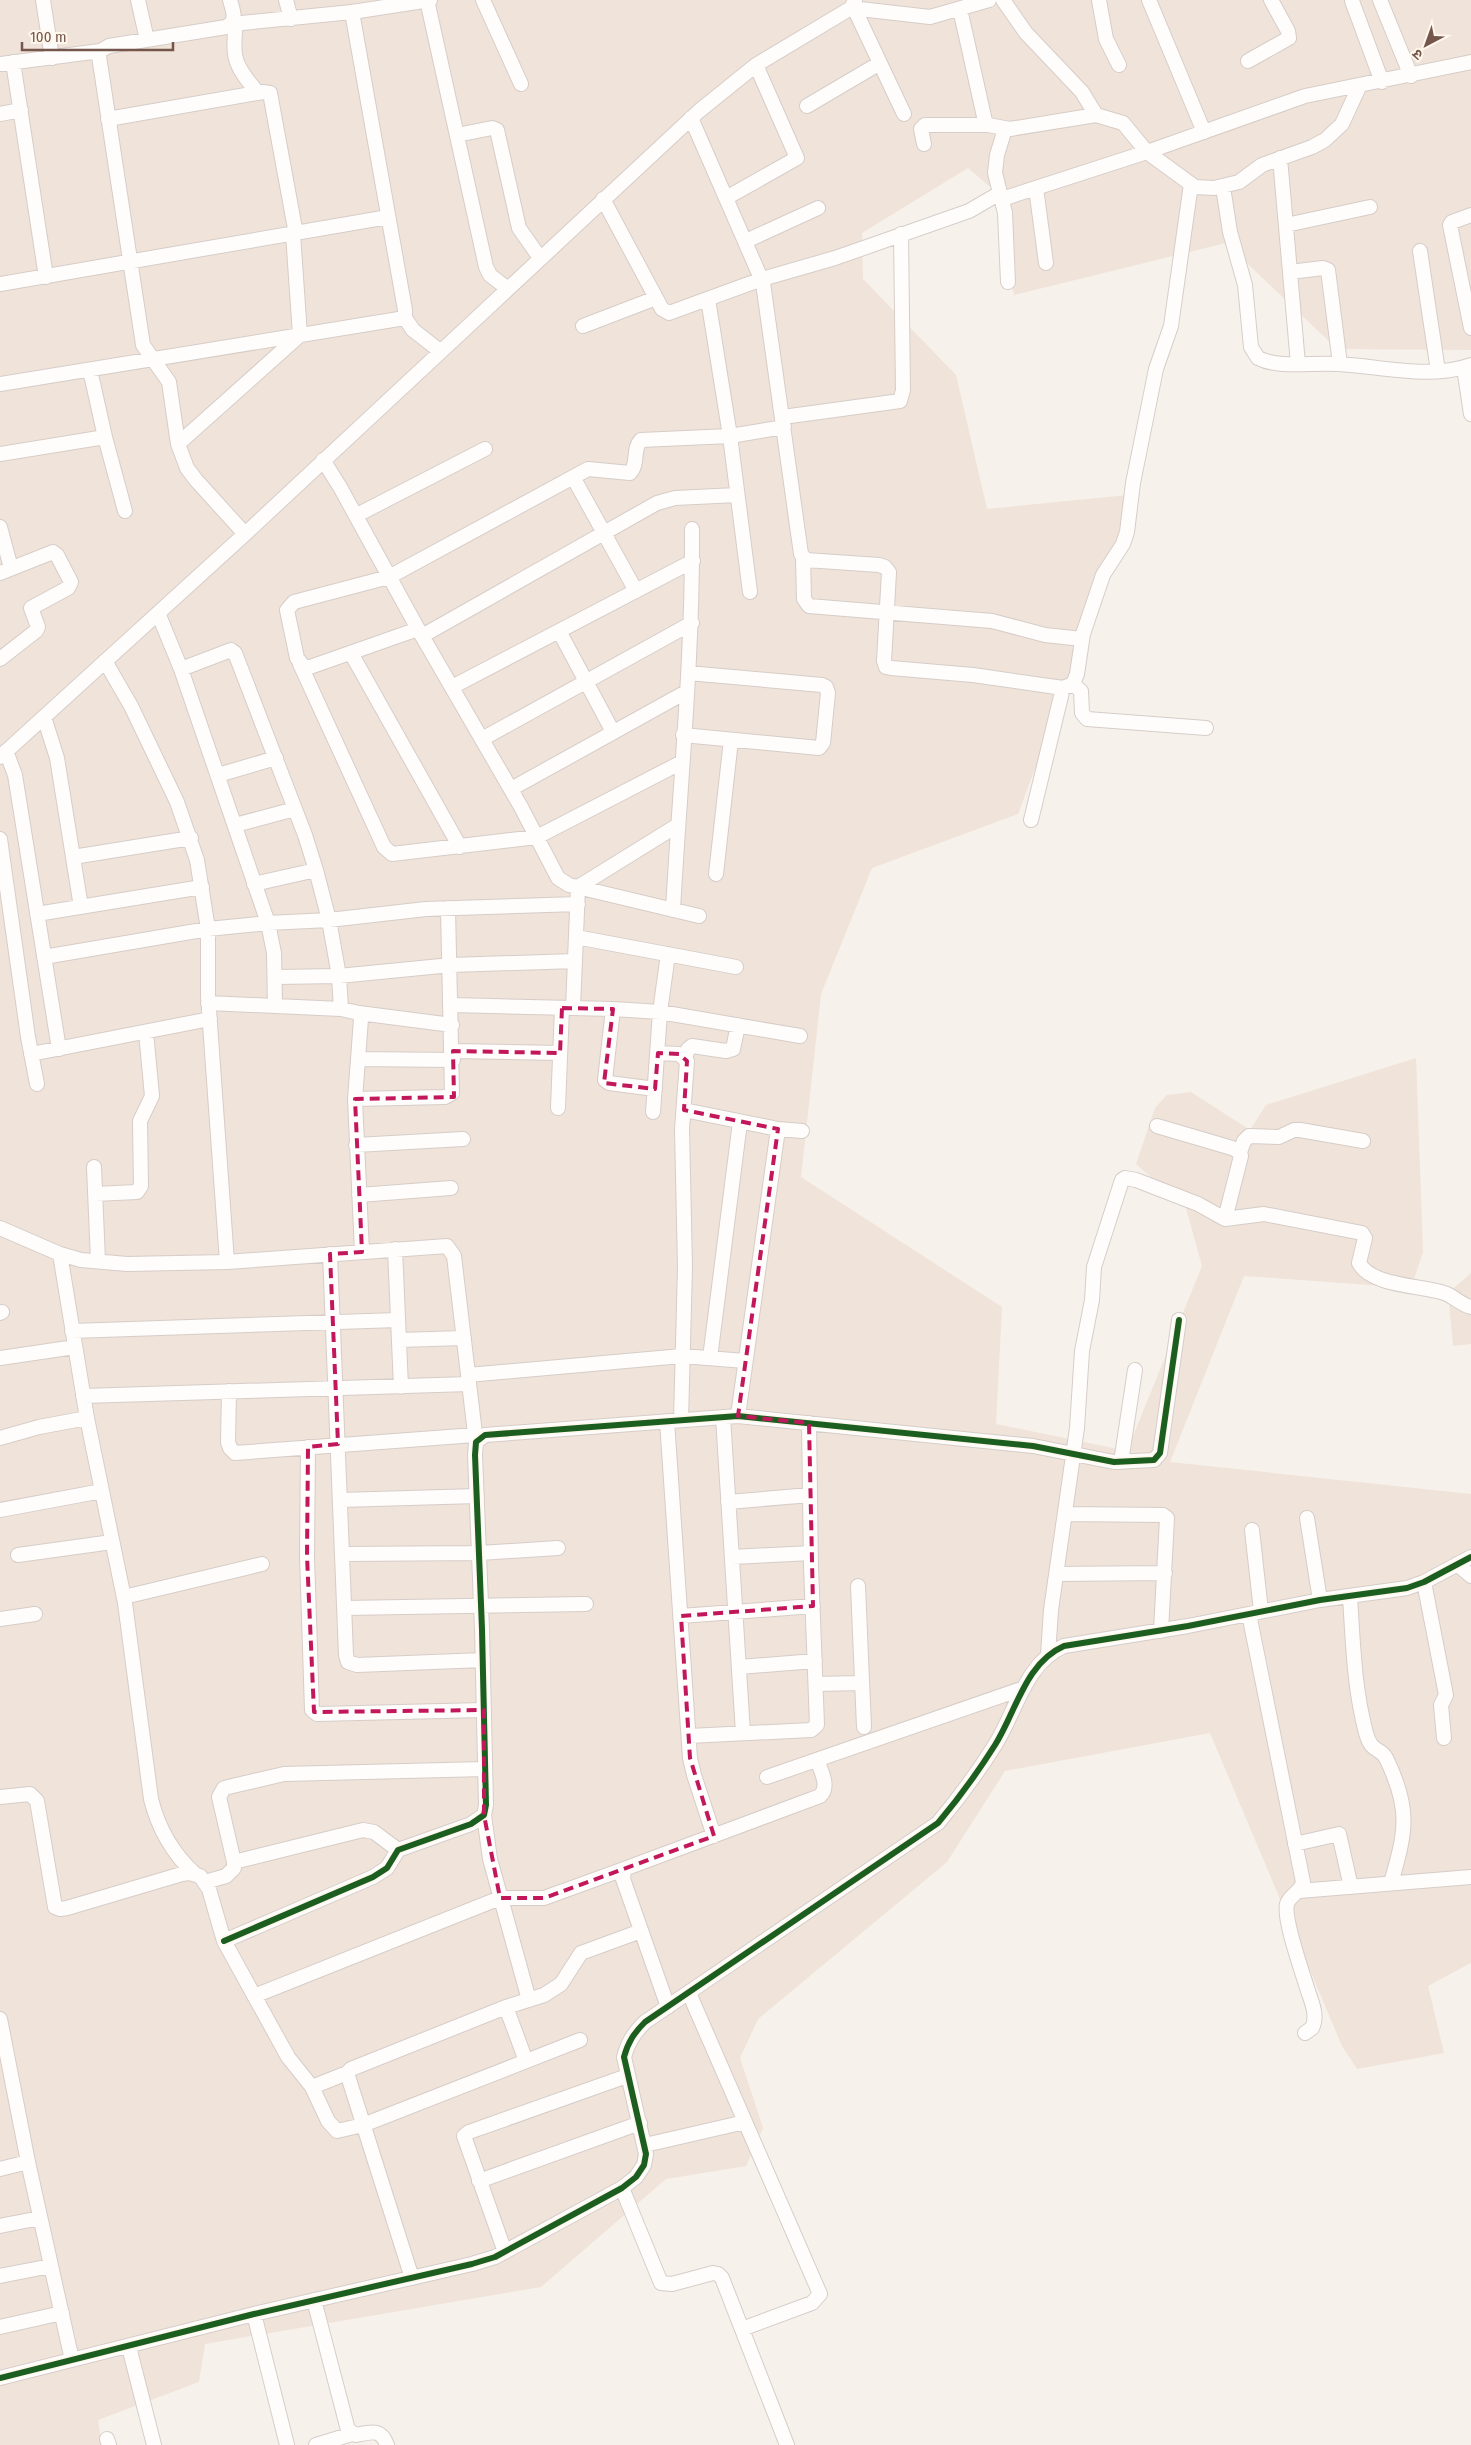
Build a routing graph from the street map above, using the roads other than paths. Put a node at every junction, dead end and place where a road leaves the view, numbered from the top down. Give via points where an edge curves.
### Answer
1 (43, 0) edge
2 (138, 0) edge
3 (230, 0) edge
4 (286, 0) edge
5 (428, 0) edge
6 (483, 0) edge
7 (989, 0) edge
8 (1003, 0) edge
9 (1099, 0) edge
10 (1149, 0) edge
11 (1271, 0) edge
12 (1380, 0) edge
13 (1352, 1) dead end
14 (853, 5) edge
15 (960, 10) junction
16 (352, 12) junction
17 (291, 19) junction
18 (234, 24) junction
19 (147, 40) junction
20 (100, 51) junction
21 (52, 58) junction
22 (1248, 61) dead end
23 (1471, 62) edge
24 (7, 63) edge
25 (880, 64) junction
26 (756, 65) junction
27 (1119, 65) dead end
28 (1411, 76) junction
29 (1382, 82) junction
30 (521, 84) dead end
31 (1359, 87) junction
32 (258, 92) junction
33 (807, 106) dead end
34 (21, 110) junction
35 (0, 114) edge
36 (904, 114) dead end
37 (1096, 115) junction
38 (691, 118) junction
39 (108, 119) junction
40 (988, 125) junction
41 (1005, 129) junction
42 (1204, 132) junction
43 (457, 135) junction
44 (924, 144) dead end
45 (1147, 152) junction
46 (1280, 158) junction
47 (1191, 184) junction
48 (1224, 187) junction
49 (1036, 188) junction
50 (1001, 196) junction
51 (726, 198) junction
52 (603, 199) junction
53 (1370, 207) dead end
54 (818, 208) dead end
55 (1471, 215) edge
56 (388, 217) junction
57 (1286, 225) junction
58 (295, 234) junction
59 (901, 234) junction
60 (746, 241) junction
61 (1420, 252) dead end
62 (540, 258) junction
63 (131, 262) junction
64 (1046, 262) dead end
65 (1290, 272) junction
66 (46, 277) junction
67 (762, 278) junction
68 (1008, 282) dead end
69 (0, 284) edge
70 (508, 288) junction
71 (656, 298) junction
72 (708, 299) junction
73 (404, 318) junction
74 (583, 326) dead end
75 (1471, 328) edge
76 (300, 335) junction
77 (440, 351) junction
78 (154, 359) junction
79 (1298, 364) junction
80 (1340, 364) junction
81 (1467, 366) edge
82 (90, 370) junction
83 (1438, 371) junction
84 (0, 384) edge
85 (1471, 414) edge
86 (784, 422) junction
87 (730, 436) junction
88 (105, 437) junction
89 (178, 444) junction
90 (485, 449) dead end
91 (0, 454) edge
92 (323, 460) junction
93 (573, 477) junction
94 (737, 494) junction
95 (125, 511) dead end
96 (356, 515) junction
97 (0, 527) edge
98 (692, 529) dead end
99 (604, 533) junction
100 (245, 534) junction
101 (803, 558) junction
102 (693, 561) junction
103 (6, 570) edge
104 (389, 576) junction
105 (636, 591) junction
106 (750, 592) dead end
107 (887, 612) junction
108 (158, 613) junction
109 (692, 623) junction
110 (559, 631) junction
111 (420, 632) junction
112 (1082, 639) junction
113 (351, 653) junction
114 (0, 659) edge
115 (106, 661) junction
116 (300, 664) junction
117 (181, 669) junction
118 (688, 673) junction
119 (586, 682) junction
120 (1068, 686) junction
121 (452, 687) junction
122 (686, 692) junction
123 (44, 717) junction
124 (1206, 728) dead end
125 (613, 732) junction
126 (683, 735) junction
127 (482, 739) junction
128 (731, 740) junction
129 (3, 754) edge
130 (276, 758) junction
131 (682, 762) junction
132 (218, 775) junction
133 (511, 789) junction
134 (295, 809) junction
135 (1031, 820) dead end
136 (235, 825) junction
137 (678, 825) junction
138 (191, 838) junction
139 (537, 838) junction
140 (0, 839) edge
141 (460, 847) junction
142 (73, 857) junction
143 (316, 870) junction
144 (716, 874) dead end
145 (254, 884) junction
146 (202, 887) junction
147 (578, 887) junction
148 (578, 904) junction
149 (81, 906) junction
150 (448, 908) junction
151 (673, 910) junction
152 (37, 914) junction
153 (699, 916) dead end
154 (329, 920) junction
155 (268, 923) junction
156 (208, 929) junction
157 (576, 937) junction
158 (668, 954) junction
159 (44, 957) junction
160 (575, 961) junction
161 (451, 965) junction
162 (736, 967) dead end
163 (339, 976) junction
164 (276, 977) junction
165 (208, 1002) junction
166 (452, 1005) junction
167 (275, 1006) junction
168 (568, 1008) junction
169 (342, 1009) junction
170 (613, 1009) junction
171 (660, 1012) junction
172 (359, 1013) junction
173 (210, 1019) junction
174 (452, 1025) junction
175 (738, 1026) junction
176 (146, 1032) junction
177 (800, 1036) dead end
178 (59, 1048) junction
179 (560, 1052) junction
180 (658, 1053) junction
181 (31, 1054) junction
182 (453, 1056) junction
183 (686, 1058) junction
184 (358, 1059) junction
185 (37, 1084) dead end
186 (655, 1089) junction
187 (355, 1099) junction
188 (558, 1108) dead end
189 (684, 1110) junction
190 (653, 1112) dead end
191 (740, 1122) junction
192 (1157, 1126) dead end
193 (778, 1129) junction
194 (802, 1131) dead end
195 (463, 1139) dead end
196 (1363, 1141) dead end
197 (356, 1145) junction
198 (1240, 1152) junction
199 (94, 1167) dead end
200 (452, 1188) dead end
201 (95, 1194) junction
202 (359, 1195) junction
203 (1225, 1219) junction
204 (0, 1228) edge
205 (395, 1249) junction
206 (362, 1252) junction
207 (60, 1254) junction
208 (330, 1254) junction
209 (98, 1261) junction
210 (227, 1262) junction
211 (1471, 1307) edge
212 (398, 1320) junction
213 (1178, 1320) dead end
214 (334, 1322) junction
215 (72, 1331) junction
216 (464, 1338) junction
217 (399, 1340) junction
218 (75, 1347) junction
219 (682, 1356) junction
220 (0, 1358) edge
221 (710, 1358) junction
222 (745, 1361) junction
223 (1135, 1370) dead end
224 (469, 1380) junction
225 (401, 1387) junction
226 (336, 1390) junction
227 (229, 1392) junction
228 (83, 1396) junction
229 (723, 1416) junction
230 (738, 1416) junction
231 (87, 1418) junction
232 (674, 1421) junction
233 (809, 1424) junction
234 (0, 1438) edge
235 (475, 1439) junction
236 (338, 1444) junction
237 (308, 1447) junction
238 (1073, 1453) junction
239 (1121, 1462) junction
240 (102, 1490) junction
241 (810, 1495) junction
242 (477, 1496) junction
243 (340, 1500) junction
244 (728, 1502) junction
245 (0, 1510) edge
246 (1065, 1514) junction
247 (1307, 1518) dead end
248 (1252, 1530) dead end
249 (112, 1542) junction
250 (558, 1548) dead end
251 (480, 1552) junction
252 (811, 1553) junction
253 (342, 1554) junction
254 (18, 1555) dead end
255 (732, 1557) junction
256 (1471, 1557) edge
257 (262, 1564) dead end
258 (1457, 1564) junction
259 (1165, 1573) junction
260 (1056, 1574) junction
261 (1471, 1576) edge
262 (1424, 1582) junction
263 (858, 1586) dead end
264 (124, 1596) junction
265 (1350, 1596) junction
266 (1320, 1600) junction
267 (482, 1604) junction
268 (586, 1604) dead end
269 (812, 1606) junction
270 (345, 1608) junction
271 (736, 1612) junction
272 (1255, 1613) junction
273 (35, 1614) dead end
274 (681, 1616) junction
275 (0, 1619) edge
276 (1161, 1631) junction
277 (1048, 1655) junction
278 (483, 1660) junction
279 (815, 1661) junction
280 (739, 1667) junction
281 (862, 1683) junction
282 (816, 1684) junction
283 (1024, 1688) junction
284 (484, 1710) junction
285 (864, 1727) dead end
286 (743, 1733) junction
287 (689, 1736) junction
288 (1444, 1738) dead end
289 (817, 1760) junction
290 (485, 1769) junction
291 (768, 1777) dead end
292 (0, 1797) edge
293 (484, 1815) junction
294 (714, 1836) junction
295 (1295, 1844) junction
296 (398, 1850) junction
297 (234, 1862) junction
298 (624, 1869) junction
299 (1471, 1877) edge
300 (200, 1878) junction
301 (1391, 1883) junction
302 (1351, 1887) junction
303 (1299, 1892) junction
304 (500, 1898) junction
305 (641, 1931) junction
306 (224, 1940) junction
307 (688, 1993) junction
308 (254, 1996) junction
309 (529, 2000) junction
310 (506, 2007) junction
311 (668, 2007) junction
312 (0, 2019) edge
313 (1305, 2033) dead end
314 (580, 2040) dead end
315 (526, 2061) junction
316 (347, 2073) junction
317 (627, 2076) junction
318 (312, 2087) junction
319 (745, 2122) junction
320 (640, 2123) junction
321 (362, 2125) junction
322 (645, 2145) junction
323 (28, 2162) junction
324 (0, 2169) edge
325 (479, 2181) junction
326 (622, 2188) junction
327 (40, 2218) junction
328 (0, 2226) edge
329 (505, 2252) junction
330 (51, 2266) junction
331 (0, 2276) edge
332 (412, 2278) junction
333 (314, 2300) junction
334 (62, 2313) junction
335 (254, 2314) junction
336 (0, 2327) edge
337 (742, 2329) junction
338 (129, 2347) junction
339 (72, 2360) junction
340 (0, 2378) edge
341 (352, 2434) junction
342 (154, 2445) edge
343 (287, 2445) edge
344 (316, 2445) edge
345 (387, 2445) edge
346 (787, 2445) edge

1 - 21 street
2 - 19 street
3 - 18 street
4 - 17 street
5 - 16 street
5 - 43 street
6 - 30 street
7 - 15 street
8 - 37 street via 1026,33 1082,92
9 - 27 street via 1106,39
10 - 42 street
11 - 22 street via 1288,31 1288,38
12 - 28 street
13 - 29 street
14 - 15 street via 918,17
14 - 25 street
14 - 26 street
15 - 40 street via 984,121
16 - 17 street
16 - 56 street
17 - 18 street
18 - 19 street
18 - 32 street via 236,65
19 - 20 street via 109,46
20 - 21 street
20 - 39 street
21 - 24 street
23 - 28 street
24 - 34 street
25 - 33 street
25 - 36 street
26 - 38 street
26 - 51 street via 797,158
28 - 29 street
29 - 31 street
31 - 42 street via 1305,96
31 - 46 street via 1348,114 1335,132 1312,147
32 - 39 street
32 - 58 street via 267,91 272,95
34 - 35 street
34 - 66 street
37 - 41 street
37 - 45 street via 1122,124
38 - 51 street
38 - 52 street
39 - 63 street
40 - 41 street
40 - 44 street via 925,125 921,129
41 - 50 street via 995,165
42 - 45 street
43 - 62 street via 492,128 497,130 519,228
43 - 70 street via 486,267 490,275
45 - 47 street
45 - 49 street
46 - 48 street
46 - 57 street
47 - 48 street via 1203,189
47 - 112 street via 1171,326 1156,369 1133,484 1127,532 1106,569
48 - 79 street via 1231,238 1245,285 1253,353 1264,361
49 - 50 street
49 - 64 street
50 - 59 street via 969,211
50 - 68 street via 1006,218
51 - 60 street
52 - 62 street
52 - 71 street
53 - 57 street
54 - 60 street
55 - 75 street via 1450,225
56 - 58 street
56 - 73 street
57 - 65 street
58 - 63 street
58 - 76 street
59 - 67 street via 822,262
59 - 86 street via 903,390 900,400
60 - 67 street
61 - 83 street
62 - 70 street
63 - 66 street
63 - 78 street via 143,345
65 - 79 street
65 - 80 street via 1328,270
66 - 69 street
67 - 72 street
67 - 86 street
70 - 77 street
71 - 72 street via 669,313
71 - 74 street
72 - 87 street
73 - 76 street
73 - 77 street via 413,330
76 - 78 street
76 - 89 street
77 - 92 street
78 - 82 street
78 - 89 street via 169,382
79 - 80 street
80 - 83 street
81 - 83 street
81 - 85 street
82 - 84 street
82 - 88 street
86 - 87 street
86 - 101 street
87 - 93 street via 640,440 630,473 594,468
87 - 94 street
88 - 91 street
88 - 95 street
89 - 100 street via 196,480
90 - 96 street
92 - 96 street
92 - 100 street
93 - 99 street
93 - 104 street
94 - 99 street via 665,500
94 - 106 street
96 - 104 street
97 - 103 street
98 - 102 street
99 - 105 street
99 - 111 street
100 - 108 street
101 - 107 street via 804,599 809,606
101 - 107 street via 885,567 889,572
102 - 105 street
102 - 109 street
103 - 114 street via 53,552 71,585 31,608 38,626 36,631
104 - 111 street
104 - 116 street via 289,605 288,616
105 - 110 street
107 - 112 street via 992,622 1052,637
107 - 120 street via 886,667
108 - 115 street
108 - 117 street
109 - 118 street
109 - 119 street
110 - 119 street
110 - 121 street
111 - 113 street
111 - 121 street
112 - 120 street via 1077,674
113 - 116 street via 310,667
113 - 141 street
115 - 123 street
115 - 138 street via 155,755
116 - 141 street via 387,851 398,854
117 - 130 street via 231,650 236,653
117 - 132 street
118 - 122 street
118 - 128 street via 822,685 828,690 823,743 819,748
119 - 125 street
119 - 127 street
120 - 124 street via 1081,691 1082,714 1087,719
120 - 135 street
121 - 127 street
122 - 125 street
122 - 126 street
123 - 129 street
123 - 142 street via 57,758
125 - 133 street
126 - 128 street
126 - 131 street
127 - 133 street
128 - 144 street
129 - 152 street via 15,775
130 - 132 street
130 - 134 street
131 - 137 street
131 - 139 street
132 - 136 street
133 - 139 street
134 - 136 street
134 - 143 street
136 - 145 street
137 - 147 street
137 - 151 street
138 - 142 street
138 - 146 street
139 - 141 street
139 - 147 street via 558,878
140 - 181 street
142 - 149 street
143 - 145 street
143 - 154 street
145 - 155 street
146 - 149 street
146 - 156 street
147 - 148 street
147 - 151 street
148 - 150 street
148 - 157 street
149 - 152 street
150 - 154 street
150 - 161 street
151 - 153 street
152 - 159 street
154 - 155 street
154 - 163 street
155 - 156 street
155 - 164 street
156 - 159 street
156 - 165 street
157 - 158 street
157 - 160 street
158 - 162 street
158 - 171 street
159 - 178 street
160 - 161 street
160 - 168 street
161 - 163 street
161 - 166 street
163 - 164 street
163 - 169 street
164 - 167 street
165 - 167 street
165 - 173 street
166 - 168 street
166 - 174 street
167 - 169 street
168 - 170 street
168 - 179 street
169 - 172 street
170 - 171 street
170 - 186 street via 605,1080
171 - 175 street
171 - 180 street
172 - 174 street
172 - 184 street
173 - 176 street
173 - 210 street
174 - 182 street
175 - 177 street
175 - 183 street via 734,1049 726,1051 692,1046
176 - 178 street
176 - 201 street via 152,1096 140,1121 141,1186 137,1192
178 - 181 street
179 - 182 street
179 - 188 street
180 - 183 street via 678,1054
180 - 186 street
181 - 185 street
182 - 184 street
182 - 187 street via 454,1089 449,1096
183 - 189 street
184 - 187 street
186 - 190 street
187 - 197 street
189 - 191 street
189 - 219 street
191 - 193 street
191 - 221 street
192 - 198 street
193 - 194 street
193 - 222 street
195 - 197 street
196 - 198 street via 1294,1130 1279,1137 1249,1136
197 - 202 street
198 - 203 street
199 - 201 street
200 - 202 street
201 - 209 street
202 - 206 street
203 - 211 street via 1264,1214 1362,1233 1365,1238 1360,1263 1366,1272 1384,1281 1447,1294
203 - 238 street via 1198,1204 1136,1180 1126,1178 1119,1184 1094,1267 1092,1300 1082,1351
204 - 207 street
205 - 206 street
205 - 212 street
205 - 216 street via 447,1246 452,1250
206 - 208 street
207 - 209 street
207 - 215 street
208 - 210 street
208 - 214 street
209 - 210 street via 161,1264
212 - 214 street
212 - 217 street
213 - 239 street via 1160,1453 1154,1460
214 - 215 street
214 - 226 street
215 - 218 street
216 - 217 street
216 - 224 street
217 - 225 street
218 - 220 street
218 - 228 street
219 - 221 street
219 - 224 street
219 - 232 street
221 - 222 street
222 - 230 street
223 - 239 street
224 - 225 street
224 - 235 street
225 - 226 street
226 - 227 street
226 - 236 street
227 - 228 street
227 - 237 street via 228,1442 232,1452
228 - 231 street
229 - 230 street
229 - 232 street
229 - 244 street
230 - 233 street
231 - 234 street
231 - 240 street
232 - 235 street via 485,1435
232 - 274 street
233 - 238 street via 1033,1446
233 - 241 street
235 - 236 street
235 - 242 street
236 - 237 street
236 - 243 street
237 - 284 street via 307,1556 312,1710 317,1714
238 - 239 street
238 - 246 street
240 - 245 street
240 - 249 street
241 - 244 street
241 - 252 street
242 - 243 street
242 - 251 street
243 - 253 street
244 - 255 street
246 - 259 street via 1165,1516 1168,1522
246 - 260 street
247 - 266 street
248 - 272 street
249 - 254 street
249 - 264 street
250 - 251 street
251 - 253 street
251 - 267 street
252 - 255 street
252 - 269 street
253 - 270 street
255 - 271 street
256 - 258 street
257 - 264 street
258 - 261 street
258 - 262 street
259 - 260 street
259 - 276 street
260 - 277 street
262 - 265 street via 1389,1592
262 - 288 street via 1446,1695 1441,1705
263 - 281 street
264 - 300 street via 154,1814 182,1862
265 - 266 street
265 - 301 street via 1362,1717 1370,1746 1385,1757 1404,1818 1403,1838
266 - 272 street
267 - 268 street
267 - 270 street
267 - 278 street
269 - 271 street
269 - 279 street
270 - 278 street via 346,1655 352,1664
271 - 274 street
271 - 280 street
272 - 276 street
272 - 295 street
273 - 275 street
274 - 287 street
276 - 277 street via 1064,1646
277 - 283 street
278 - 284 street
279 - 280 street
279 - 282 street
280 - 286 street
281 - 282 street
281 - 285 street
282 - 286 street via 817,1722 813,1729
283 - 289 street
283 - 307 street via 994,1746 938,1823
284 - 290 street
286 - 287 street
287 - 294 street via 694,1776
289 - 291 street
289 - 294 street via 825,1786 820,1796
290 - 293 street
290 - 297 street via 284,1774 224,1788 219,1796
292 - 300 street via 30,1794 37,1801 55,1907 60,1909 182,1874
293 - 296 street via 471,1824
293 - 304 street
294 - 298 street
295 - 302 street via 1339,1834
295 - 303 street via 1303,1882
296 - 297 street via 374,1832 363,1830
296 - 306 street via 387,1868 374,1877
297 - 300 street via 231,1873
298 - 304 street via 544,1898
298 - 305 street via 623,1879
299 - 301 street
300 - 306 street
301 - 302 street
302 - 303 street
303 - 313 street via 1290,1899 1287,1909 1315,2014 1312,2028
304 - 308 street
304 - 309 street
305 - 309 street via 587,1949 577,1958 568,1976 553,1990
305 - 311 street
306 - 308 street
307 - 311 street
307 - 319 street
308 - 318 street via 288,2057
309 - 310 street
310 - 315 street
310 - 316 street
311 - 317 street via 645,2022 627,2044 624,2057
312 - 323 street
314 - 315 street
315 - 321 street
316 - 318 street
316 - 321 street
317 - 320 street
317 - 325 street via 469,2132 464,2141
318 - 321 street via 332,2127 342,2130
319 - 322 street
319 - 337 street via 820,2294 812,2303
320 - 322 street
320 - 325 street
321 - 332 street
322 - 326 street via 644,2165 636,2177
323 - 324 street
323 - 327 street
325 - 329 street
326 - 329 street
326 - 337 street via 661,2283 672,2284 718,2274 726,2286
327 - 328 street
327 - 330 street
329 - 332 street via 472,2264
330 - 331 street
330 - 334 street
332 - 333 street
333 - 335 street
333 - 341 street via 345,2422
334 - 336 street
334 - 339 street
335 - 338 street
335 - 343 street
337 - 346 street
338 - 339 street
338 - 342 street
339 - 340 street
341 - 344 street
341 - 345 street via 375,2432 384,2436

